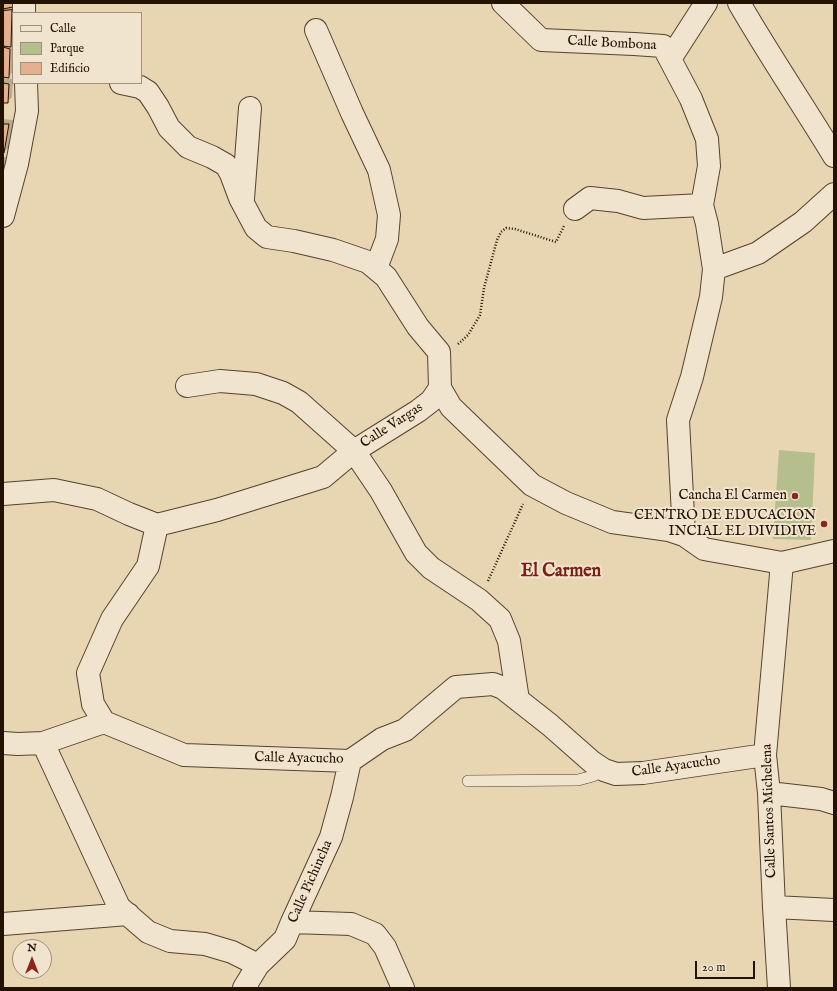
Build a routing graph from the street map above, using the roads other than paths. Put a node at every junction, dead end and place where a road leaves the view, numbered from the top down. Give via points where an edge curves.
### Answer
1 (503, 3) edge
2 (706, 3) edge
3 (739, 3) edge
4 (316, 30) dead end
5 (670, 59) junction
6 (26, 84) edge
7 (126, 84) edge
8 (250, 108) dead end
9 (834, 156) edge
10 (834, 194) edge
11 (243, 204) junction
12 (702, 205) junction
13 (575, 209) road end
14 (3, 216) edge
15 (376, 268) junction
16 (714, 269) junction
17 (187, 386) dead end
18 (440, 388) junction
19 (354, 451) junction
20 (3, 494) edge
21 (157, 524) junction
22 (684, 535) junction
23 (834, 551) edge
24 (782, 563) junction
25 (518, 700) junction
26 (104, 722) junction
27 (3, 742) edge
28 (43, 743) junction
29 (765, 755) junction
30 (350, 761) junction
31 (604, 770) junction
32 (468, 781) dead end
33 (769, 793) junction
34 (834, 803) edge
35 (774, 907) junction
36 (834, 910) edge
37 (128, 914) junction
38 (292, 922) junction
39 (3, 924) edge
40 (258, 965) junction
41 (244, 988) edge
42 (403, 988) edge
43 (779, 988) edge

1 - 5 street, Calle Bombona via 541,40 663,46
2 - 5 street
3 - 9 street via 762,44
4 - 15 street via 379,170 389,215 387,239
5 - 12 street, Calle Bombona via 691,99 707,139 709,166
6 - 14 street via 26,110 17,164
7 - 11 street via 148,92 169,128 188,147 226,165
8 - 11 street
10 - 16 street via 803,222 758,254
11 - 15 street via 256,228 267,237 332,250 368,262
12 - 13 street via 643,208 618,201 590,198
12 - 16 street
15 - 18 street via 386,277 418,327 439,352
16 - 22 street via 711,297 694,370 678,420
17 - 19 street via 220,381 256,384 283,393 299,402
18 - 19 street, Calle Vargas via 431,401 418,411
18 - 22 street via 450,407 532,485 566,503 612,522 669,530
19 - 21 street, Calle Vargas via 323,477 217,510
19 - 25 street via 381,490 416,553 431,568 479,600 500,619 509,641
20 - 21 street via 54,490 97,499
21 - 26 street via 148,566 112,619 88,673 93,704
22 - 24 street via 704,549
23 - 24 street
24 - 29 street, Calle Santos Michelena
25 - 30 street, Calle Ayacucho via 493,684 456,687 405,730 382,739
25 - 31 street, Calle Ayacucho
26 - 28 street
26 - 30 street, Calle Ayacucho via 184,755
27 - 28 street
28 - 37 street via 119,907
29 - 31 street, Calle Ayacucho via 643,773 616,774
29 - 33 street, Calle Santos Michelena
30 - 38 street, Calle Pichincha via 331,838
31 - 32 lane via 578,780
33 - 34 street
33 - 35 street, Calle Santos Michelena
35 - 36 street
35 - 43 street, Calle Santos Michelena
37 - 39 street
37 - 40 street via 148,932 170,941 205,944 232,952
38 - 40 street, Calle Pichincha via 285,939
38 - 42 street via 351,924 375,934 384,947
40 - 41 street, Calle Pichincha

